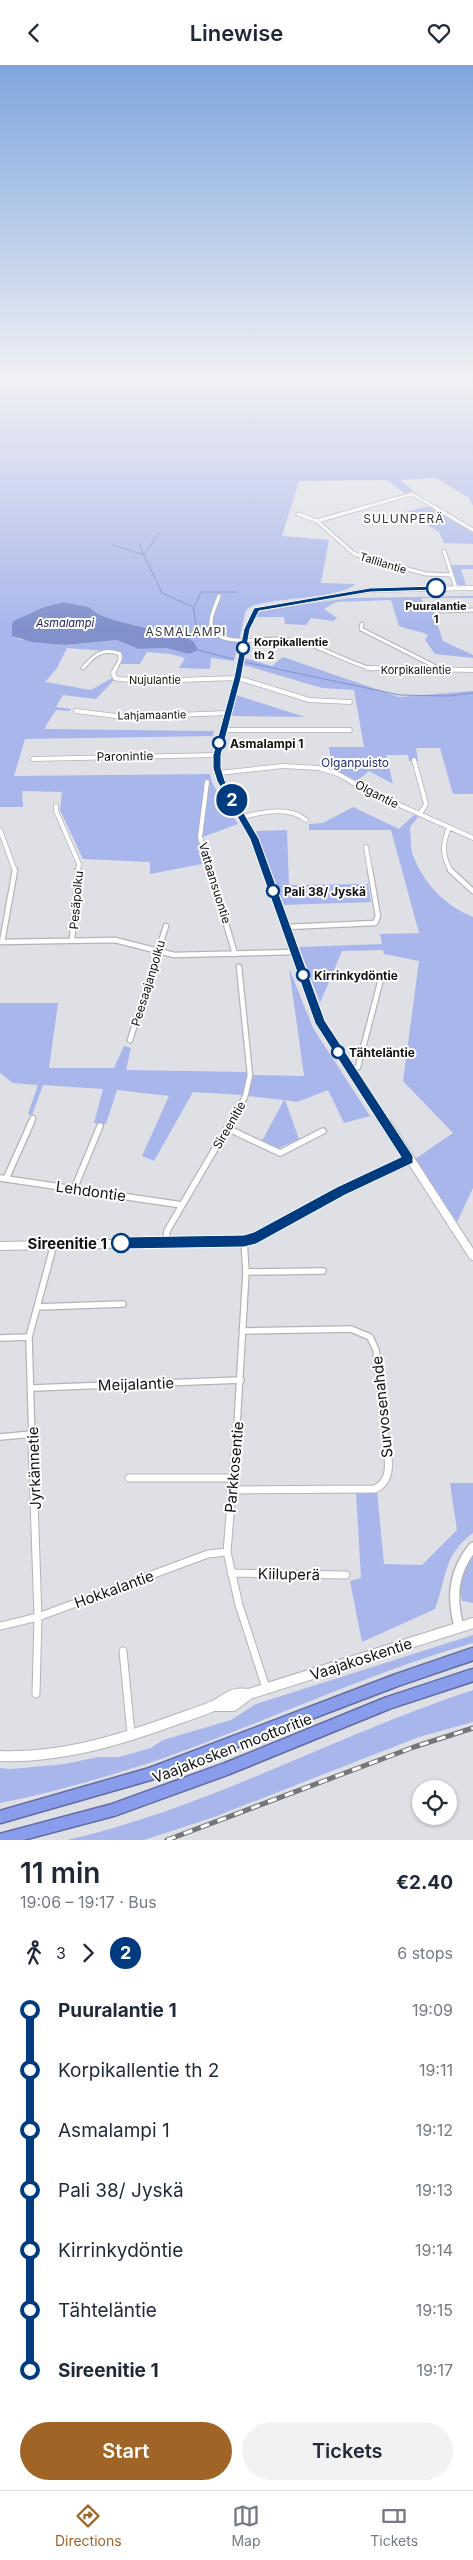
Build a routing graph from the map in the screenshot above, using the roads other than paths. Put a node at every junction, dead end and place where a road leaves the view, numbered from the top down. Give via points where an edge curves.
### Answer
1 (298, 514) dead end
2 (317, 521) junction
3 (473, 530) edge
4 (444, 551) dead end
5 (452, 575) junction
6 (456, 588) junction
7 (473, 588) edge
8 (219, 596) dead end
9 (473, 609) edge
10 (441, 611) dead end
11 (362, 624) dead end
12 (213, 631) junction
13 (219, 631) dead end
14 (245, 640) junction
15 (83, 668) dead end
16 (442, 670) junction
17 (473, 670) edge
18 (238, 678) junction
19 (350, 702) dead end
20 (76, 711) dead end
21 (228, 713) junction
22 (350, 730) dead end
23 (223, 731) junction
24 (217, 755) junction
25 (33, 759) dead end
26 (414, 760) dead end
27 (218, 773) junction
28 (208, 782) dead end
29 (56, 806) dead end
30 (420, 815) junction
31 (244, 817) junction
32 (306, 820) dead end
33 (449, 828) junction
34 (0, 830) edge
35 (473, 838) edge
36 (366, 847) dead end
37 (473, 891) edge
38 (166, 926) dead end
39 (286, 927) junction
40 (72, 940) junction
41 (1, 942) edge
42 (157, 952) junction
43 (294, 952) junction
44 (235, 954) junction
45 (239, 967) dead end
46 (381, 979) dead end
47 (130, 1040) dead end
48 (350, 1070) junction
49 (32, 1118) dead end
50 (100, 1126) dead end
51 (227, 1128) junction
52 (323, 1131) dead end
53 (409, 1159) junction
54 (3, 1178) edge
55 (74, 1189) junction
56 (182, 1205) junction
57 (244, 1241) junction
58 (166, 1242) junction
59 (54, 1244) junction
60 (0, 1246) edge
61 (473, 1257) edge
62 (323, 1271) dead end
63 (246, 1272) junction
64 (123, 1304) dead end
65 (37, 1307) junction
66 (243, 1331) junction
67 (29, 1337) junction
68 (0, 1338) edge
69 (241, 1380) junction
70 (32, 1388) junction
71 (32, 1434) junction
72 (0, 1437) edge
73 (233, 1477) junction
74 (129, 1478) dead end
75 (231, 1489) junction
76 (473, 1547) edge
77 (227, 1552) junction
78 (231, 1573) junction
79 (346, 1575) dead end
80 (38, 1617) junction
81 (473, 1623) edge
82 (0, 1626) edge
83 (459, 1627) junction
84 (123, 1651) dead end
85 (473, 1654) edge
86 (473, 1675) edge
87 (266, 1689) junction
88 (36, 1694) dead end
89 (131, 1734) junction
90 (0, 1756) edge
91 (0, 1817) edge
92 (0, 1840) edge

1 - 2 street, Tallilantie
2 - 3 street via 412,494
2 - 5 street, Tallilantie via 360,556 420,573
4 - 5 street
5 - 6 street
6 - 7 street
6 - 14 street via 370,590 264,607 252,615
8 - 12 street via 210,622
9 - 10 street
11 - 16 street via 361,629
12 - 13 street
12 - 14 street, Korpikallentie via 224,638
14 - 16 street, Korpikallentie via 303,642 374,670
14 - 18 street
15 - 18 street, Nujulantie via 94,653 106,650 120,654 113,673 119,679
16 - 17 street, Korpikallentie
18 - 19 street via 309,700
18 - 21 street
20 - 21 street, Lahjamaantie via 124,717
21 - 23 street
22 - 23 street
23 - 24 street
24 - 25 street, Paronintie
24 - 27 street
26 - 30 street via 426,804
27 - 30 street, Olgantie via 283,766 319,768 338,774
27 - 31 street
28 - 44 street, Vattaansuontie via 200,837
29 - 40 street, Pesäpolku via 79,864
30 - 33 street, Olgantie
31 - 32 street via 257,813 294,812
31 - 39 street
33 - 35 street, Olgantie
33 - 37 street via 442,847 445,862 455,876
34 - 41 street via 16,873
36 - 39 street via 378,916 375,923
38 - 42 street, Peesaajanpolku
39 - 43 street
40 - 41 street
40 - 42 street via 114,940
42 - 44 street via 174,955
42 - 47 street, Peesaajanpolku
43 - 44 street
43 - 48 street via 321,1023
45 - 51 street, Sireenitie via 250,1075 245,1097
46 - 48 street via 358,1067
48 - 53 street
49 - 54 street
50 - 55 street
51 - 52 street via 280,1153
51 - 56 street, Sireenitie
53 - 57 street via 341,1191 256,1238
53 - 61 street
54 - 55 street, Lehdontie
55 - 56 street, Lehdontie
56 - 58 street, Sireenitie via 167,1231
57 - 58 street
57 - 63 street, Parkkosentie
58 - 59 street
59 - 60 street
59 - 65 street, Jyrkännetie
62 - 63 street
63 - 66 street, Parkkosentie
64 - 65 street
65 - 67 street, Jyrkännetie
66 - 69 street, Parkkosentie
66 - 75 street, Survosenahde via 352,1329 370,1337 376,1351 389,1468 382,1486 375,1489
67 - 68 street
67 - 70 street, Jyrkännetie
69 - 70 street, Meijalantie
69 - 73 street, Parkkosentie
70 - 71 street, Jyrkännetie
71 - 72 street
71 - 80 street, Jyrkännetie
73 - 74 street
73 - 75 street, Parkkosentie
75 - 77 street, Parkkosentie
76 - 83 street via 463,1558 454,1583 453,1601
77 - 78 street, Parkkosentie
77 - 80 street, Hokkalantie via 208,1554
78 - 79 street, Kiiluperä
78 - 87 street, Parkkosentie
80 - 82 street, Hokkalantie
80 - 88 street, Jyrkännetie
81 - 83 main road, Vaajakoskentie
83 - 87 main road, Vaajakoskentie
84 - 89 street
85 - 91 highway, Vaajakosken moottoritie via 369,1688 210,1753 112,1788
86 - 92 highway, Vaajakosken moottoritie via 388,1703 140,1801
87 - 89 main road, Vaajakoskentie via 249,1694 242,1702 223,1709 214,1706
89 - 90 main road, Vaajakoskentie via 59,1753 30,1757

